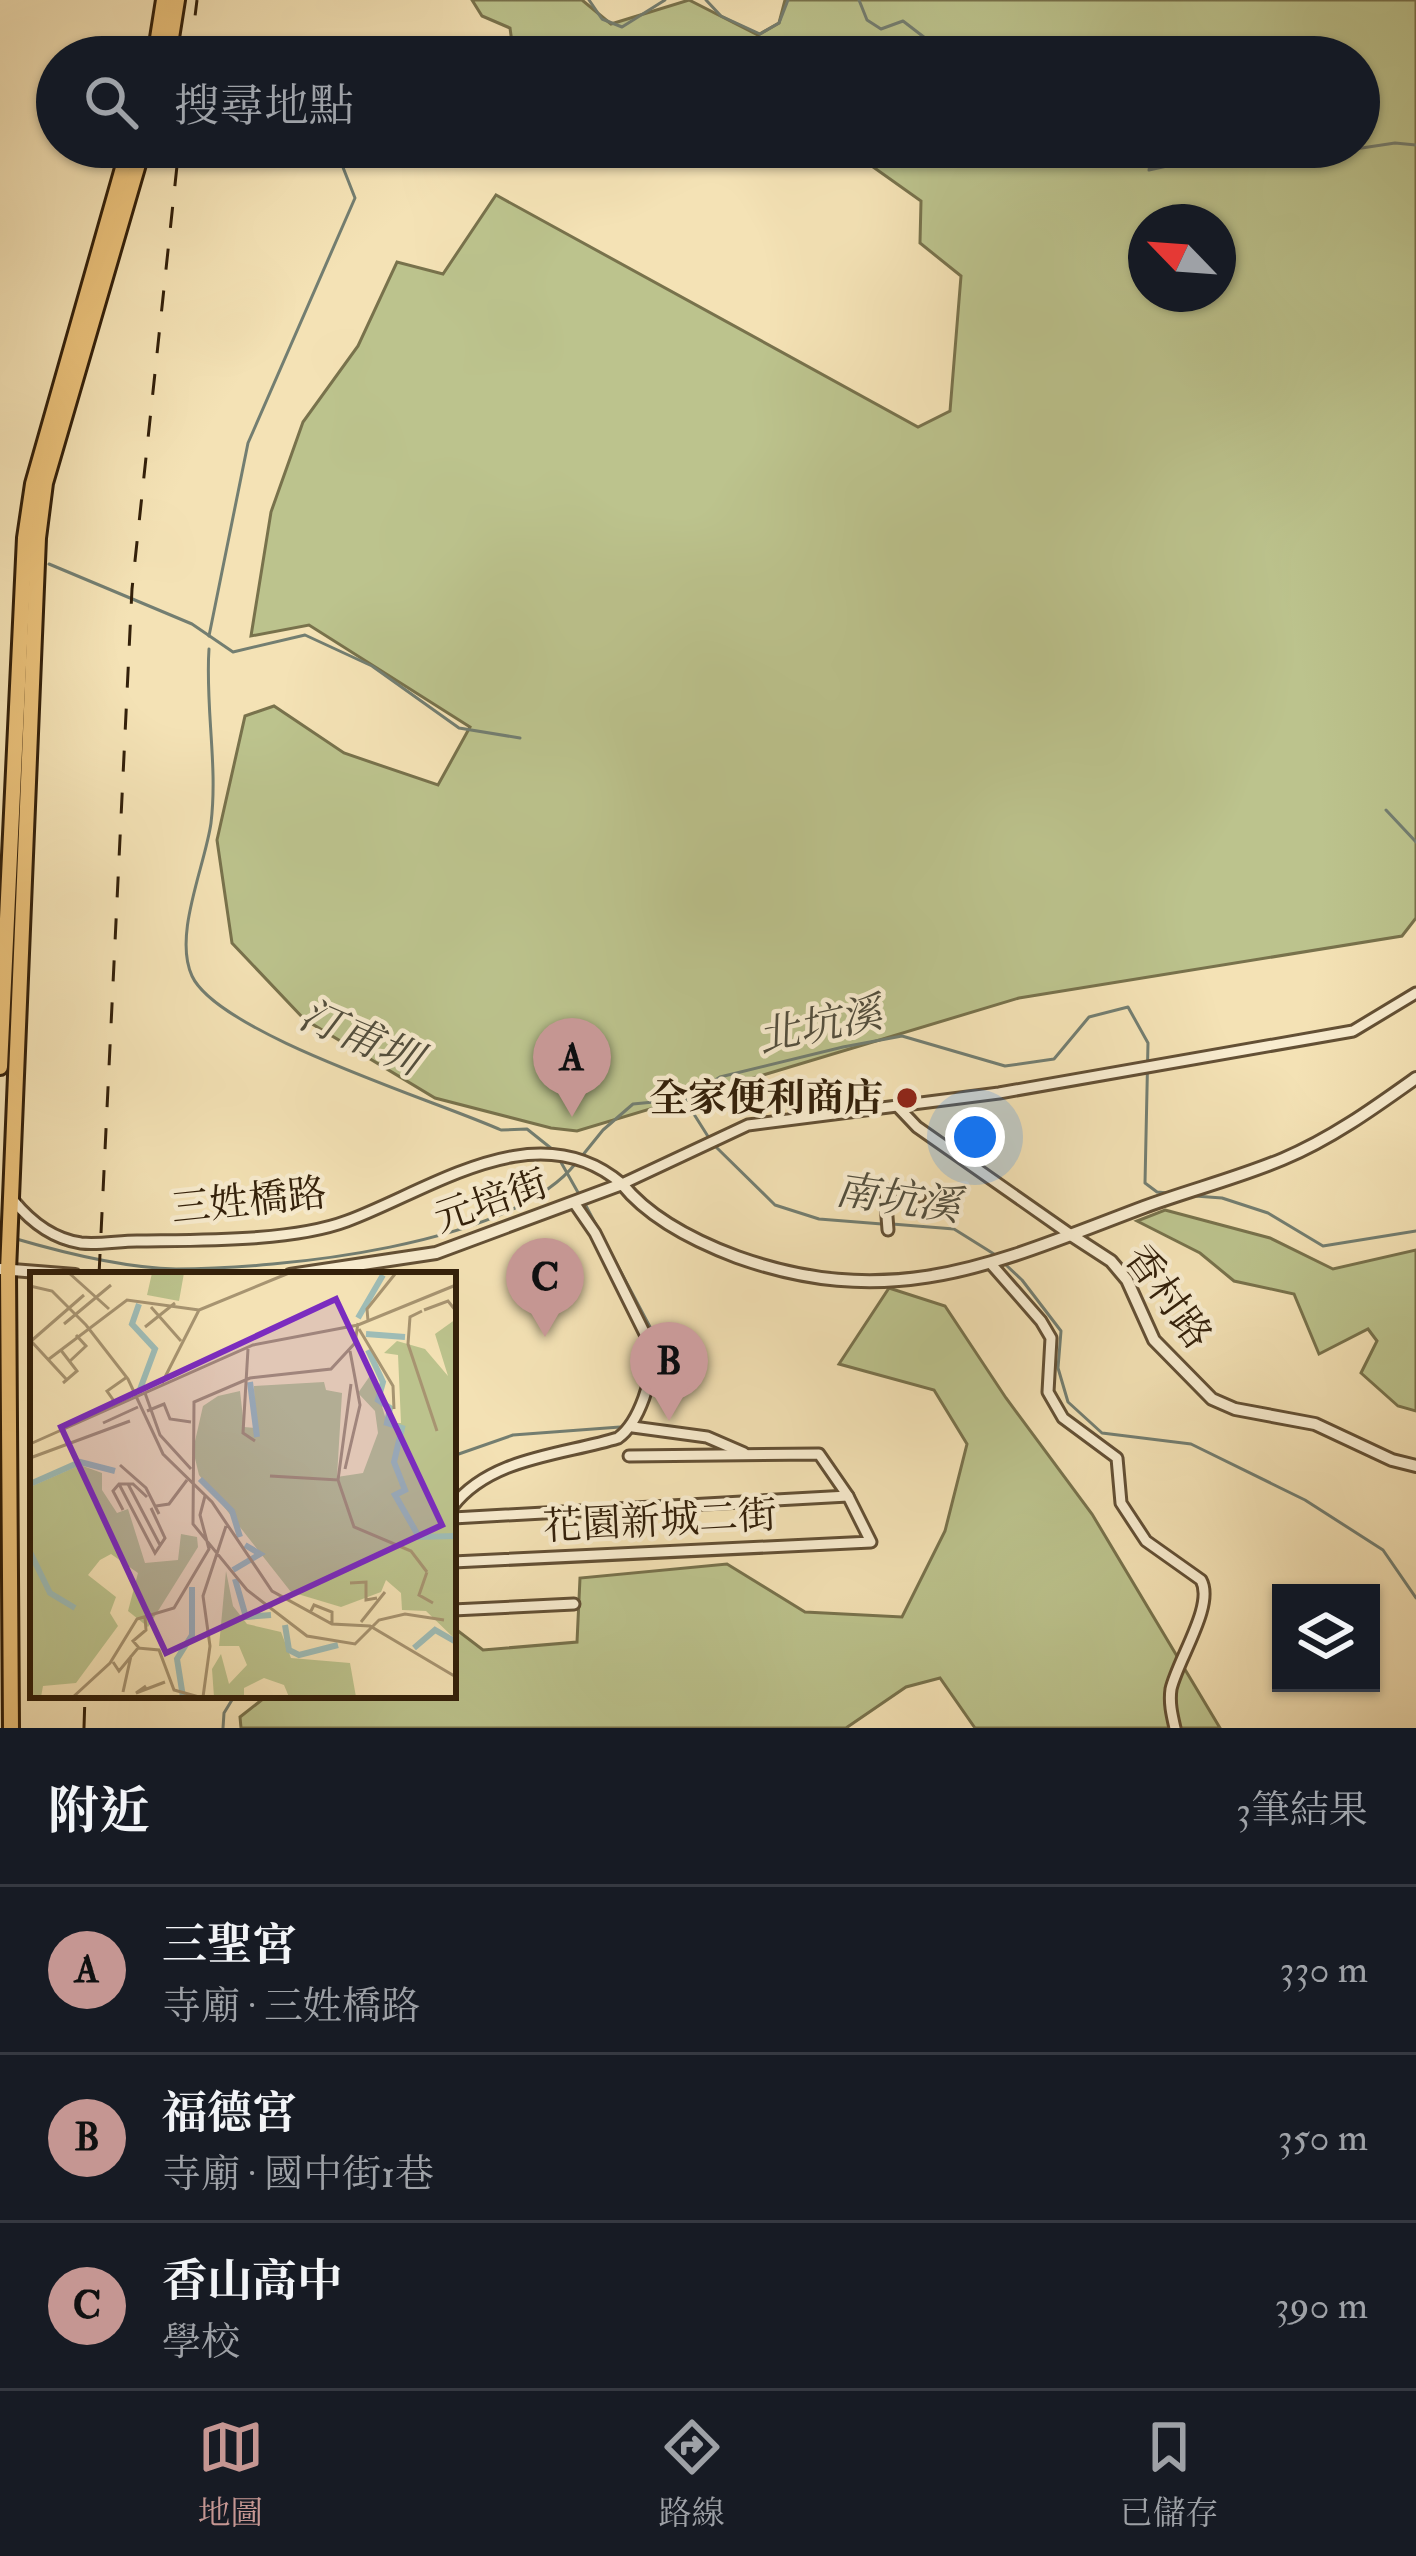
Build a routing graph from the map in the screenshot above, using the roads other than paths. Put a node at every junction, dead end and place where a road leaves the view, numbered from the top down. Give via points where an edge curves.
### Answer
1 (164, 0) edge
2 (177, 0) edge
3 (158, 36) edge
4 (171, 36) edge
5 (123, 168) edge
6 (137, 168) edge
7 (39, 484) junction
8 (1416, 993) edge
9 (0, 1067) edge
10 (1416, 1078) edge
11 (8, 1100) edge
12 (899, 1108) junction
13 (622, 1184) junction
14 (920, 1196) dead end
15 (10, 1197) junction
16 (575, 1204) junction
17 (888, 1230) dead end
18 (1071, 1235) junction
19 (992, 1265) junction
20 (4, 1270) edge
21 (310, 1272) edge
22 (634, 1427) junction
23 (628, 1456) dead end
24 (753, 1457) junction
25 (1416, 1466) edge
26 (848, 1496) junction
27 (456, 1502) edge
28 (456, 1518) edge
29 (456, 1562) edge
30 (574, 1604) dead end
31 (456, 1610) edge
32 (11, 1728) edge
33 (1175, 1728) edge

1 - 3 main road
2 - 4 main road
5 - 7 main road
6 - 7 main road
7 - 9 main road via 25,538
7 - 11 main road
8 - 12 street via 1353,1031
10 - 18 street via 1284,1158
11 - 15 main road
12 - 13 street, 元培街 via 762,1123
12 - 18 street, 香村路
13 - 15 street, 三姓橋路 via 598,1168 531,1155 493,1160 343,1223 280,1234 82,1243 29,1219
13 - 16 street, 元培街
13 - 19 street via 715,1249 816,1278 927,1278
14 - 17 street via 885,1190
15 - 20 main road
16 - 21 street, 元培街 via 436,1253
16 - 22 street via 653,1350
18 - 19 street
18 - 25 street, 香村路 via 1111,1261 1154,1340 1212,1399 1316,1424
19 - 33 street via 1051,1338 1048,1392 1063,1418 1117,1458 1121,1503 1146,1540 1207,1590 1172,1686
20 - 32 main road
22 - 24 street via 707,1437
22 - 27 street via 501,1470
23 - 24 street
24 - 26 street via 819,1454
26 - 28 street
26 - 29 street, 花園新城二街 via 871,1542
30 - 31 street

